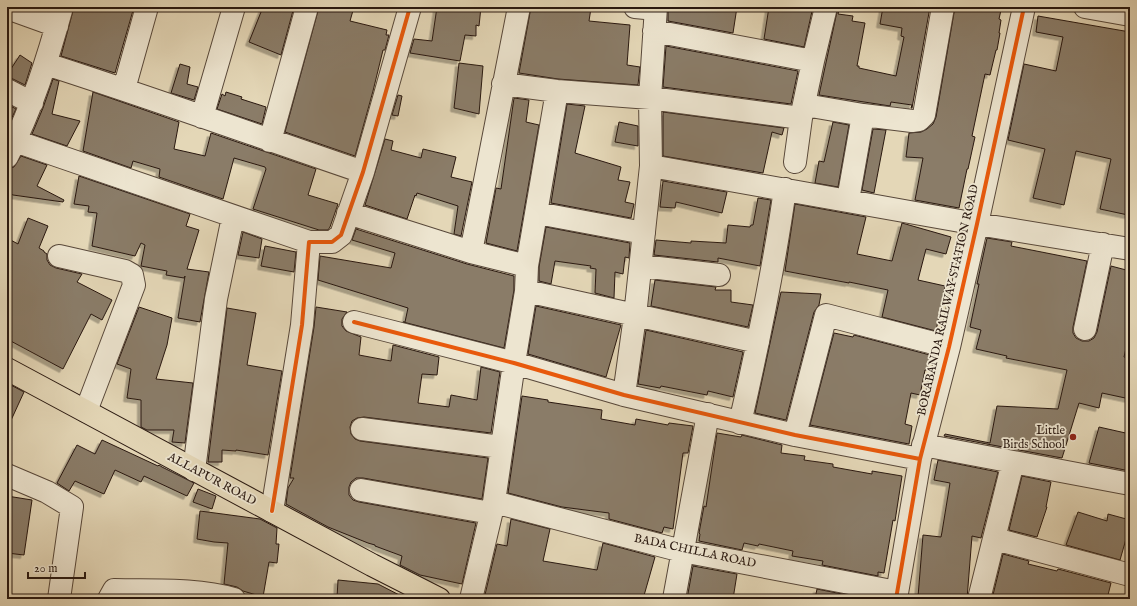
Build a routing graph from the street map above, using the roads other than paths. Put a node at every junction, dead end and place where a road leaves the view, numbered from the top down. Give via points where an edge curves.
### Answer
1 (147, 7) edge
2 (234, 7) edge
3 (307, 7) edge
4 (410, 7) edge
5 (519, 7) edge
6 (826, 7) edge
7 (943, 7) edge
8 (1024, 7) edge
9 (1085, 7) edge
10 (7, 8) edge
11 (649, 8) edge
12 (1130, 15) edge
13 (59, 17) edge
14 (654, 31) junction
15 (813, 62) junction
16 (46, 64) junction
17 (503, 84) junction
18 (124, 89) junction
19 (7, 90) edge
20 (557, 91) junction
21 (650, 98) junction
22 (32, 103) junction
23 (803, 111) junction
24 (863, 115) junction
25 (202, 117) junction
26 (270, 141) junction
27 (9, 152) edge
28 (795, 162) dead end
29 (651, 166) junction
30 (363, 172) junction
31 (785, 189) junction
32 (848, 200) junction
33 (348, 213) junction
34 (536, 213) junction
35 (233, 217) junction
36 (977, 224) junction
37 (644, 233) junction
38 (309, 242) junction
39 (1103, 244) junction
40 (1130, 249) edge
41 (471, 252) junction
42 (59, 256) dead end
43 (527, 266) junction
44 (641, 266) junction
45 (719, 275) dead end
46 (526, 291) junction
47 (635, 316) junction
48 (354, 322) dead end
49 (1085, 329) dead end
50 (758, 342) junction
51 (949, 347) junction
52 (514, 364) junction
53 (7, 369) edge
54 (624, 395) junction
55 (86, 411) junction
56 (708, 414) junction
57 (740, 423) junction
58 (362, 429) dead end
59 (795, 435) junction
60 (502, 447) junction
61 (922, 452) junction
62 (1013, 462) junction
63 (194, 470) junction
64 (7, 475) edge
65 (1130, 484) edge
66 (361, 490) dead end
67 (493, 508) junction
68 (272, 511) junction
69 (995, 539) junction
70 (682, 551) junction
71 (1130, 575) edge
72 (112, 596) edge
73 (193, 596) edge
74 (897, 596) edge
75 (59, 599) edge
76 (234, 599) edge
77 (439, 599) edge
78 (470, 599) edge
79 (674, 599) edge
80 (979, 599) edge

1 - 18 street
2 - 25 street
3 - 26 street
4 - 30 street
5 - 17 street
6 - 15 street
7 - 24 street via 924,115 919,120 912,120
8 - 36 street, BORABANDA RAILWAY STATION ROAD
9 - 12 street
10 - 13 street
11 - 14 street
13 - 16 street
14 - 15 street
14 - 21 street
15 - 23 street
16 - 18 street
16 - 22 street
17 - 20 street
17 - 41 street
18 - 25 street
19 - 22 street
20 - 21 street
20 - 34 street
21 - 23 street
21 - 29 street
22 - 27 street
23 - 24 street
23 - 28 street
24 - 32 street
25 - 26 street
26 - 30 street
27 - 35 street
29 - 31 street
29 - 37 street
30 - 33 street
31 - 32 street
31 - 50 street via 777,247
32 - 36 street
33 - 38 street via 341,235 332,242
33 - 41 street
34 - 37 street
34 - 43 street
35 - 38 street
35 - 63 street via 216,299
36 - 39 street
36 - 51 street, BORABANDA RAILWAY STATION ROAD
37 - 44 street
38 - 68 street via 302,325
39 - 40 street
39 - 49 street
41 - 43 street
42 - 55 street via 125,270 132,275 134,285
43 - 46 street
44 - 45 street
44 - 47 street
46 - 47 street
46 - 52 street
47 - 50 street
47 - 54 street
48 - 52 street
50 - 57 street
51 - 59 street via 826,315
51 - 61 street, BORABANDA RAILWAY STATION ROAD
52 - 54 street
52 - 60 street
53 - 55 main road, ALLAPUR ROAD
54 - 56 street
55 - 63 main road, ALLAPUR ROAD
56 - 57 street
56 - 70 street
57 - 59 street
58 - 60 street
59 - 61 street
60 - 67 street
61 - 62 street
61 - 74 street, BORABANDA RAILWAY STATION ROAD
62 - 65 street
62 - 69 street
63 - 68 main road, ALLAPUR ROAD
64 - 75 street via 47,492 72,507
66 - 67 street, BADA CHILLA ROAD
67 - 70 street, BADA CHILLA ROAD
67 - 78 street
68 - 77 main road, ALLAPUR ROAD
69 - 71 street
69 - 80 street
70 - 74 street, BADA CHILLA ROAD
70 - 79 street
72 - 73 street
73 - 76 street via 214,594

